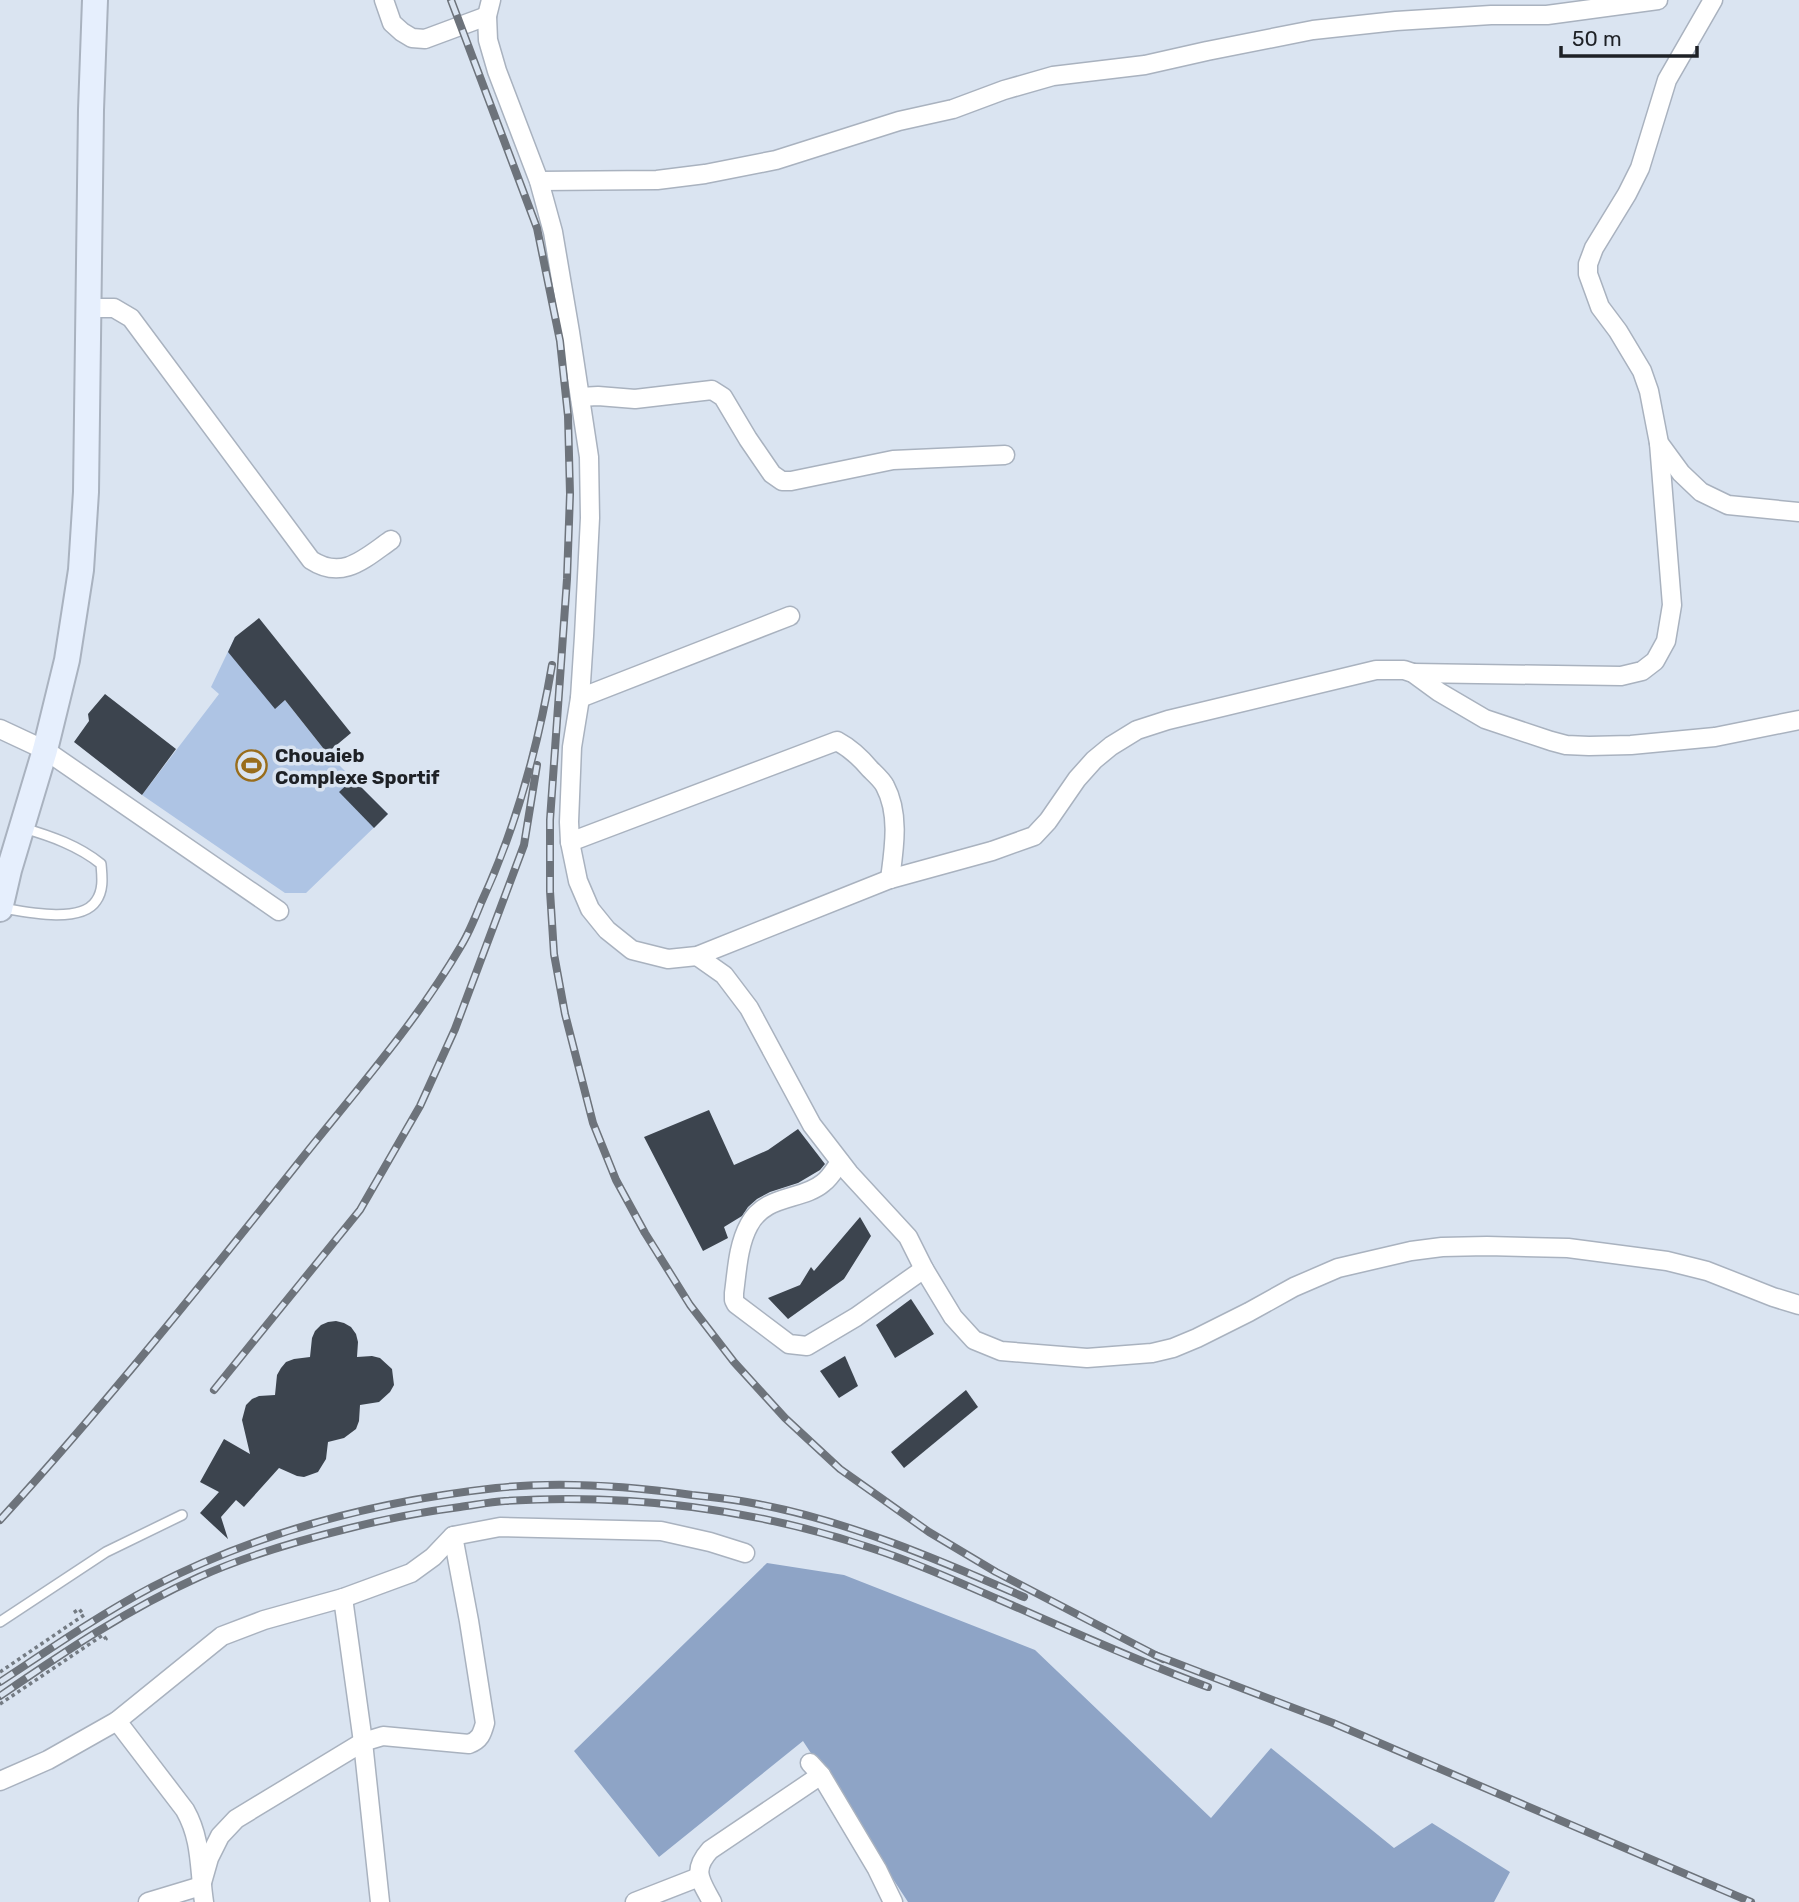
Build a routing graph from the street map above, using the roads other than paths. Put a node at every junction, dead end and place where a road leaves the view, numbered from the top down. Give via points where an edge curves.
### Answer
1 (95, 0) edge
2 (384, 0) edge
3 (1658, 0) edge
4 (1713, 0) edge
5 (489, 8) edge
6 (539, 181) junction
7 (88, 308) junction
8 (580, 397) junction
9 (1659, 443) junction
10 (1005, 455) dead end
11 (1799, 512) edge
12 (391, 540) dead end
13 (790, 616) dead end
14 (1413, 673) junction
15 (580, 698) junction
16 (1799, 720) edge
17 (0, 729) edge
18 (45, 750) junction
19 (21, 827) junction
20 (570, 842) junction
21 (4, 870) edge
22 (890, 879) junction
23 (0, 908) edge
24 (279, 911) dead end
25 (697, 956) junction
26 (840, 1162) junction
27 (924, 1269) junction
28 (1799, 1305) edge
29 (182, 1515) dead end
30 (453, 1536) junction
31 (745, 1553) dead end
32 (343, 1598) junction
33 (0, 1622) edge
34 (117, 1721) junction
35 (363, 1742) junction
36 (0, 1781) edge
37 (699, 1877) junction
38 (203, 1894) edge
39 (148, 1902) edge
40 (380, 1902) edge
41 (635, 1902) edge
42 (712, 1902) edge
43 (894, 1902) edge

1 - 7 main road
2 - 5 street via 392,23 412,38 425,39
3 - 6 street via 1547,15 1491,15 1313,30 1145,65 1053,76 776,160 705,174 657,180
4 - 9 street via 1667,80 1640,168 1587,264 1600,307 1642,371
5 - 6 street via 488,40
6 - 8 street via 553,232
7 - 12 street via 114,309 131,318 311,560 332,570 344,568
7 - 18 main road via 81,570 67,660
8 - 10 street via 635,399 712,390 723,397 772,474 782,481 893,460
8 - 15 street via 589,457 590,518
9 - 11 street via 1701,492 1728,505
9 - 14 street via 1672,606 1666,641 1655,662 1621,676
13 - 15 street
14 - 16 street via 1485,719 1566,745 1715,737
14 - 22 street via 1376,670 1137,730 1094,760 1034,836
15 - 20 street via 572,747
17 - 18 street
18 - 19 main road
18 - 24 street
19 - 21 main road
19 - 23 lane via 86,852 101,864 103,883 96,902 79,913 45,915
20 - 22 street via 836,741 847,746 885,785 893,811 895,845
20 - 25 street via 586,900 607,930 632,950 668,960
21 - 23 main road
22 - 25 street
25 - 26 street via 724,975 749,1008 811,1125
26 - 27 street via 908,1237
26 - 27 street via 822,1184 772,1203 754,1216 742,1241 736,1304 789,1344 807,1346
27 - 28 street via 953,1317 974,1340 1001,1351 1087,1358 1173,1348 1338,1268 1442,1247 1568,1248 1667,1261
29 - 33 lane via 106,1552
30 - 31 street via 500,1527 661,1531
30 - 32 street via 411,1573
30 - 35 street via 485,1723 482,1733 468,1744 383,1736
32 - 34 street via 222,1636
32 - 35 street
34 - 36 street
34 - 38 street via 193,1824
35 - 38 street via 236,1819 209,1858
35 - 40 street
37 - 41 street
37 - 42 street
37 - 43 street via 702,1858 710,1850 815,1769
38 - 39 street

